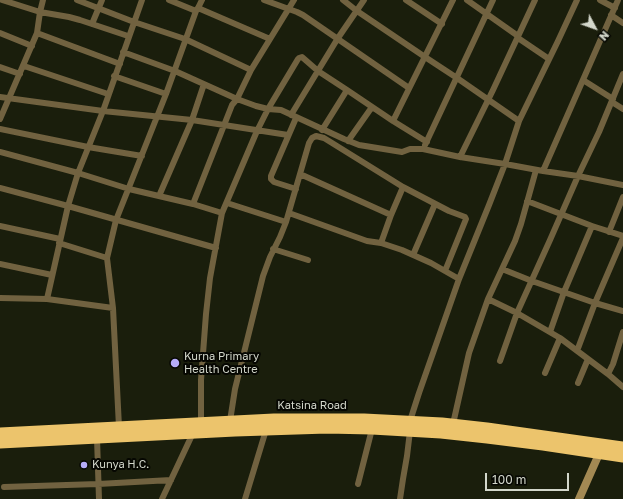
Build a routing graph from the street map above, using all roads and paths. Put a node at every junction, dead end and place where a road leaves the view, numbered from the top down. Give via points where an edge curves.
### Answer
1 (2, 0) edge
2 (43, 0) edge
3 (77, 0) edge
4 (102, 0) edge
5 (142, 0) edge
6 (169, 0) edge
7 (202, 0) edge
8 (264, 0) edge
9 (294, 0) edge
10 (343, 0) edge
11 (364, 0) edge
12 (406, 0) edge
13 (453, 0) edge
14 (467, 0) edge
15 (493, 0) edge
16 (535, 0) edge
17 (577, 0) edge
18 (600, 0) edge
19 (618, 0) edge
20 (99, 8) junction
21 (615, 8) junction
22 (197, 9) junction
23 (289, 9) junction
24 (357, 11) junction
25 (40, 12) junction
26 (486, 14) junction
27 (611, 15) junction
28 (134, 22) junction
29 (623, 23) edge
30 (92, 24) junction
31 (442, 24) junction
32 (0, 33) edge
33 (37, 33) junction
34 (128, 36) junction
35 (518, 37) junction
36 (338, 38) junction
37 (185, 39) junction
38 (270, 39) junction
39 (32, 46) junction
40 (123, 52) junction
41 (425, 57) junction
42 (549, 59) junction
43 (120, 64) junction
44 (24, 66) junction
45 (0, 67) edge
46 (252, 70) junction
47 (175, 71) junction
48 (318, 71) junction
49 (20, 74) junction
50 (623, 74) edge
51 (114, 76) junction
52 (457, 78) junction
53 (583, 80) junction
54 (204, 84) junction
55 (409, 88) junction
56 (347, 90) junction
57 (108, 94) junction
58 (166, 94) junction
59 (0, 97) edge
60 (9, 98) junction
61 (237, 99) junction
62 (488, 99) junction
63 (613, 100) junction
64 (372, 106) junction
65 (268, 109) junction
66 (623, 109) edge
67 (102, 111) junction
68 (294, 116) junction
69 (158, 117) junction
70 (0, 119) edge
71 (192, 120) junction
72 (393, 121) junction
73 (519, 121) junction
74 (223, 126) junction
75 (0, 129) edge
76 (322, 130) junction
77 (257, 131) junction
78 (288, 135) junction
79 (348, 141) junction
80 (427, 142) junction
81 (88, 147) junction
82 (423, 149) junction
83 (0, 152) edge
84 (142, 156) junction
85 (460, 157) junction
86 (505, 164) junction
87 (536, 170) junction
88 (543, 171) junction
89 (78, 173) junction
90 (300, 174) junction
91 (578, 176) junction
92 (623, 185) edge
93 (403, 187) junction
94 (0, 188) edge
95 (296, 188) junction
96 (129, 189) junction
97 (159, 196) junction
98 (623, 197) edge
99 (527, 201) junction
100 (227, 203) junction
101 (193, 204) junction
102 (435, 204) junction
103 (68, 206) junction
104 (289, 213) junction
105 (222, 214) junction
106 (561, 214) junction
107 (391, 215) junction
108 (116, 220) junction
109 (286, 222) junction
110 (0, 226) edge
111 (592, 226) junction
112 (609, 232) junction
113 (623, 237) edge
114 (60, 241) junction
115 (382, 243) junction
116 (216, 248) junction
117 (273, 249) junction
118 (413, 255) junction
119 (107, 258) junction
120 (308, 260) dead end
121 (0, 264) edge
122 (502, 269) junction
123 (445, 271) junction
124 (52, 275) junction
125 (459, 279) junction
126 (532, 281) junction
127 (564, 292) junction
128 (0, 298) edge
129 (47, 299) junction
130 (488, 299) junction
131 (595, 303) junction
132 (114, 308) junction
133 (623, 311) edge
134 (517, 313) junction
135 (550, 332) junction
136 (623, 332) edge
137 (560, 338) junction
138 (577, 351) junction
139 (588, 359) junction
140 (500, 360) dead end
141 (545, 373) dead end
142 (608, 374) junction
143 (578, 383) dead end
144 (623, 387) edge
145 (230, 421) junction
146 (201, 423) junction
147 (453, 424) junction
148 (410, 426) junction
149 (119, 427) junction
150 (372, 429) junction
151 (266, 430) junction
152 (0, 433) edge
153 (193, 433) junction
154 (97, 438) junction
155 (0, 443) edge
156 (623, 447) edge
157 (599, 454) junction
158 (623, 457) edge
159 (171, 480) junction
160 (98, 484) junction
161 (358, 484) dead end
162 (4, 487) dead end
163 (99, 499) edge
164 (162, 499) edge
165 (245, 499) edge
166 (400, 499) edge
167 (579, 499) edge

1 - 25 street
2 - 25 street
3 - 20 street
4 - 20 street
5 - 28 street
6 - 22 street
7 - 22 street
8 - 23 street
9 - 23 street
10 - 24 street
11 - 24 street
12 - 31 street
13 - 31 street
14 - 26 street
15 - 26 street
16 - 35 street
17 - 42 street
18 - 21 street
19 - 21 street
20 - 28 street
20 - 30 street
21 - 27 street
22 - 37 street
22 - 38 street
23 - 36 street
23 - 38 street
24 - 36 street
24 - 41 street
25 - 30 street
25 - 33 street
26 - 35 street
26 - 52 street
27 - 29 street
27 - 53 street
28 - 34 street
28 - 37 street
30 - 34 street
31 - 41 street
32 - 39 street
33 - 39 street
33 - 43 street
34 - 40 street
35 - 42 street
35 - 62 street
36 - 48 street
36 - 55 street
37 - 46 street
37 - 47 street
38 - 46 street
39 - 44 street
40 - 43 street
40 - 47 street
41 - 52 street
41 - 55 street
42 - 73 street
43 - 51 street
44 - 49 street
44 - 57 street
45 - 49 street
46 - 61 street
47 - 54 street
47 - 58 street
48 - 56 street
48 - 65 street via 302,57 299,58
48 - 68 street
49 - 60 street
50 - 63 street
51 - 57 street
51 - 58 street
52 - 62 street
52 - 80 street
53 - 63 street
53 - 88 street
54 - 61 street
54 - 71 street
55 - 72 street
56 - 64 street
56 - 76 street
57 - 67 street
58 - 69 street
59 - 60 street
60 - 67 street
60 - 70 street
61 - 65 street
61 - 74 street
62 - 73 street
62 - 85 street
63 - 66 street
63 - 91 street
64 - 72 street
64 - 79 street
65 - 68 street via 281,110
65 - 77 street
67 - 69 street
67 - 81 street
68 - 76 street
68 - 78 street
69 - 71 street
69 - 84 street
71 - 74 street
71 - 97 street
72 - 80 street
73 - 86 street
74 - 77 street
74 - 101 street
75 - 81 street
76 - 79 street
77 - 78 street
77 - 100 street
78 - 95 street via 271,179
79 - 82 street via 402,152
80 - 82 street
81 - 84 street
81 - 89 street
82 - 85 street
83 - 89 street
84 - 96 street
85 - 86 street
86 - 87 street
86 - 125 street
87 - 88 street
87 - 99 street
88 - 91 street
89 - 96 street
89 - 103 street
90 - 93 street via 309,143 316,136 329,140
90 - 95 street
90 - 107 street
91 - 92 street
91 - 106 street
93 - 102 street
93 - 107 street
94 - 103 street
95 - 104 street
96 - 97 street
96 - 108 street
97 - 101 street
98 - 112 street
99 - 106 street
99 - 122 street via 515,241
100 - 105 street
100 - 109 street
101 - 105 street
102 - 118 street
102 - 123 street via 466,218
103 - 108 street
103 - 114 street
104 - 109 street
104 - 115 street via 367,241
105 - 116 street
106 - 111 street
106 - 126 street
107 - 115 street
108 - 116 street
108 - 119 street
109 - 117 street
110 - 114 street
111 - 112 street
111 - 127 street
112 - 113 street
113 - 131 street
114 - 119 street
114 - 124 street
115 - 118 street
116 - 146 street via 206,314
117 - 120 street
117 - 145 street via 263,276 235,389
118 - 123 street
119 - 132 street
121 - 124 street
122 - 126 street
122 - 130 street
123 - 125 street
124 - 129 street
125 - 148 street
126 - 127 street
126 - 134 street
127 - 131 street
127 - 135 street
128 - 129 street
129 - 132 street
130 - 134 street
130 - 147 street via 469,353
131 - 133 street
131 - 138 street
132 - 149 street
134 - 135 street
134 - 140 street
135 - 137 street
136 - 142 street
137 - 138 street
137 - 141 street
138 - 139 street
139 - 142 street
139 - 143 street
142 - 144 street
145 - 146 highway, Katsina Road
145 - 148 highway, Katsina Road via 325,418
146 - 149 highway, Katsina Road
147 - 148 highway, Katsina Road
147 - 156 highway, Katsina Road
148 - 150 highway, Katsina Road
148 - 157 highway, Katsina Road via 441,433
148 - 166 street
149 - 152 highway, Katsina Road
150 - 151 highway, Katsina Road
150 - 161 street
151 - 153 highway, Katsina Road
151 - 165 street
153 - 154 highway, Katsina Road
153 - 159 street
154 - 155 highway, Katsina Road
154 - 160 street
157 - 158 highway, Katsina Road
157 - 167 street
159 - 160 street
159 - 164 street
160 - 162 street
160 - 163 street

